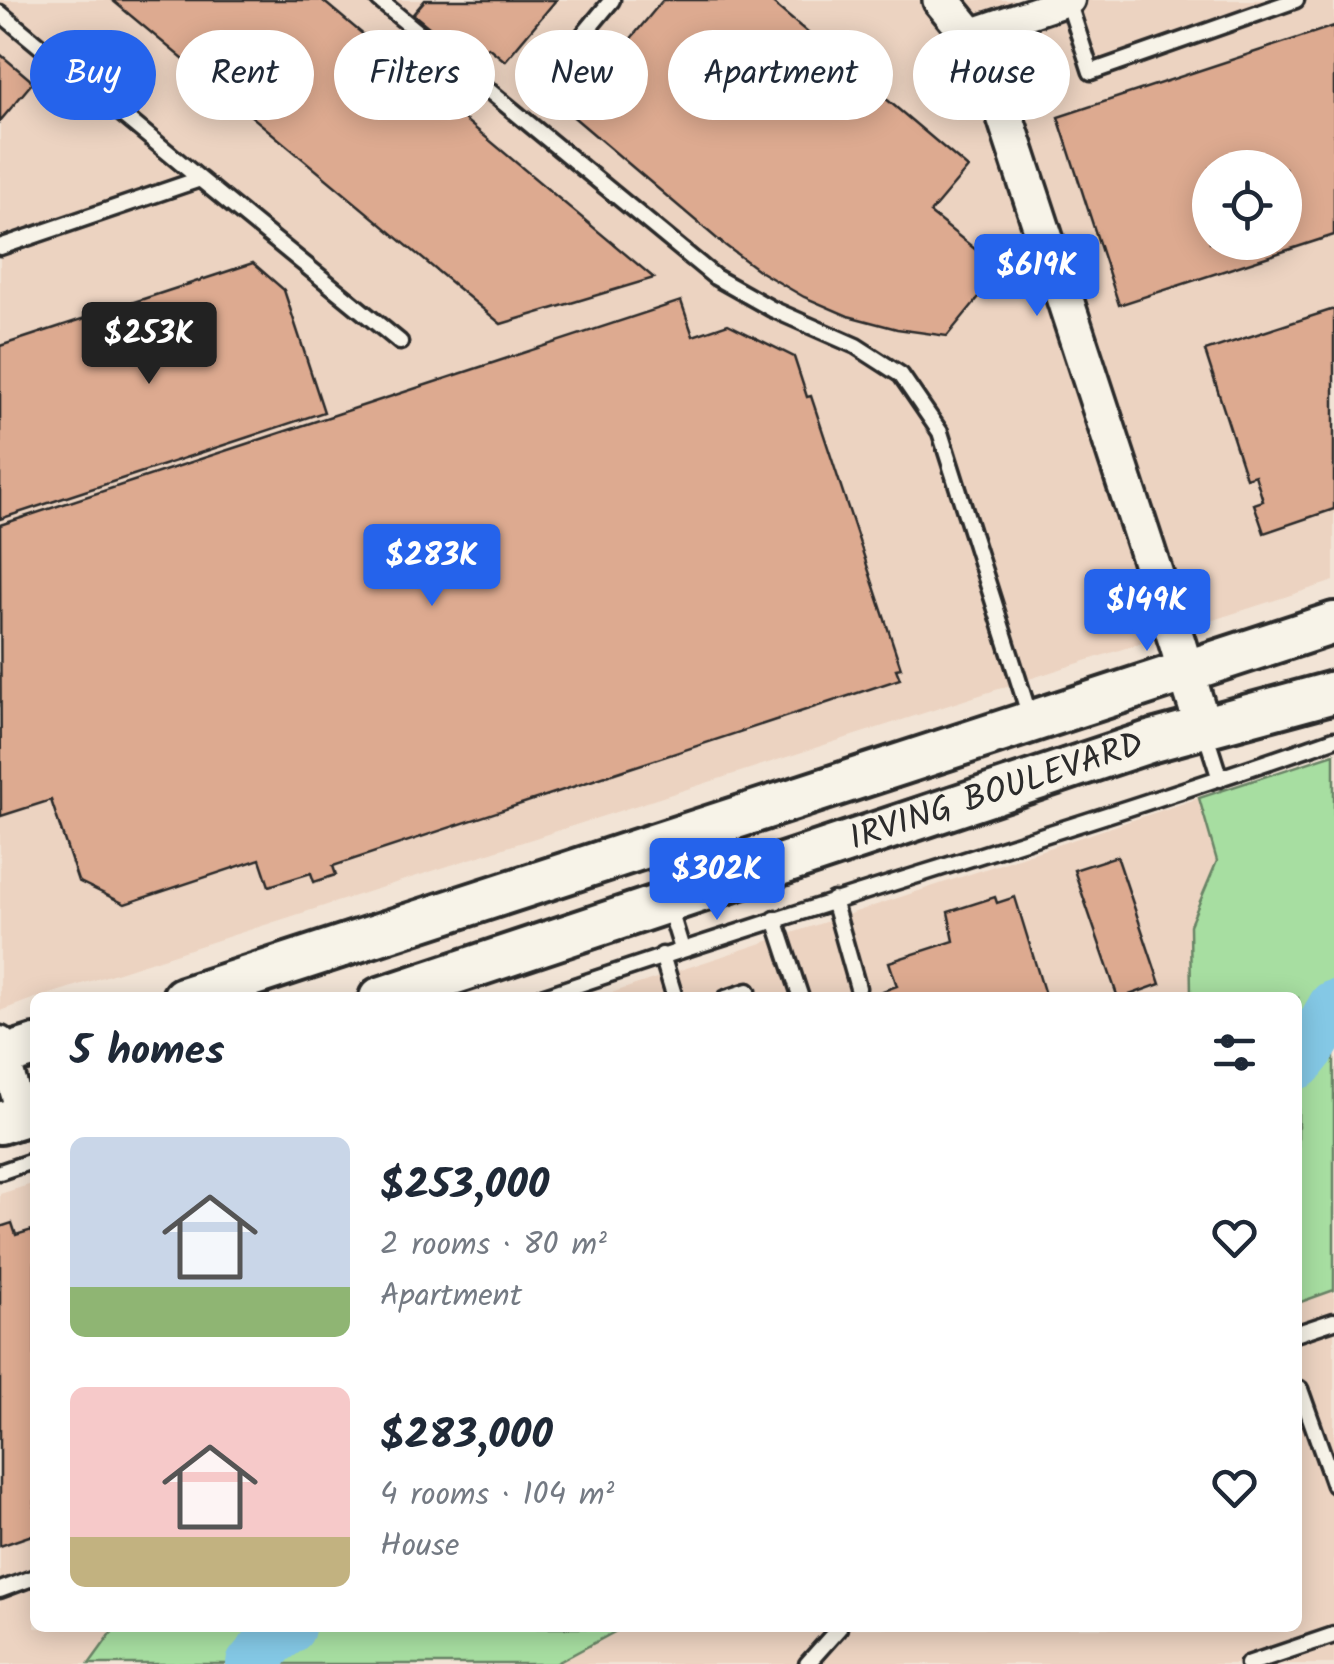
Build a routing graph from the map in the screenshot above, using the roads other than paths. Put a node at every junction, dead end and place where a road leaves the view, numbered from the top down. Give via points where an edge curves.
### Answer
1 (379, 0) edge
2 (612, 0) edge
3 (941, 0) edge
4 (1069, 0) edge
5 (1296, 0) edge
6 (0, 13) edge
7 (587, 30) edge
8 (966, 30) edge
9 (981, 30) edge
10 (1006, 120) edge
11 (200, 179) junction
12 (0, 247) edge
13 (400, 342) dead end
14 (1334, 622) edge
15 (1186, 670) junction
16 (1334, 692) edge
17 (1032, 721) junction
18 (1203, 727) junction
19 (1334, 739) edge
20 (1220, 779) junction
21 (834, 900) junction
22 (668, 902) junction
23 (774, 919) junction
24 (682, 949) junction
25 (662, 955) junction
26 (858, 988) dead end
27 (748, 991) dead end
28 (201, 992) edge
29 (398, 992) edge
30 (557, 992) edge
31 (673, 992) edge
32 (745, 992) edge
33 (799, 992) edge
34 (10, 1050) edge
35 (19, 1117) edge
36 (30, 1162) edge
37 (0, 1172) edge
38 (1334, 1321) edge
39 (1302, 1332) edge
40 (1302, 1396) edge
41 (1334, 1485) edge
42 (30, 1579) edge
43 (0, 1590) edge
44 (835, 1632) edge
45 (1334, 1635) edge
46 (807, 1664) edge
47 (1248, 1664) edge

1 - 17 lane via 715,277 856,346 900,375 940,432
2 - 7 lane
3 - 8 street
4 - 5 lane via 1091,72
4 - 9 street
6 - 11 lane
10 - 15 street
11 - 12 lane
11 - 13 lane
14 - 15 main road, IRVING BOULEVARD
15 - 17 main road, IRVING BOULEVARD
15 - 18 street
16 - 18 main road, IRVING BOULEVARD
17 - 28 main road, IRVING BOULEVARD
18 - 20 lane
18 - 22 main road, IRVING BOULEVARD
19 - 20 lane
20 - 21 lane
21 - 23 lane
21 - 26 lane
22 - 24 lane
22 - 29 main road, IRVING BOULEVARD
23 - 24 lane
23 - 33 lane
24 - 25 lane
25 - 30 lane
25 - 31 lane
27 - 32 lane
34 - 35 street
36 - 37 lane
38 - 39 lane
40 - 41 lane
42 - 43 lane
44 - 46 lane
45 - 47 lane

